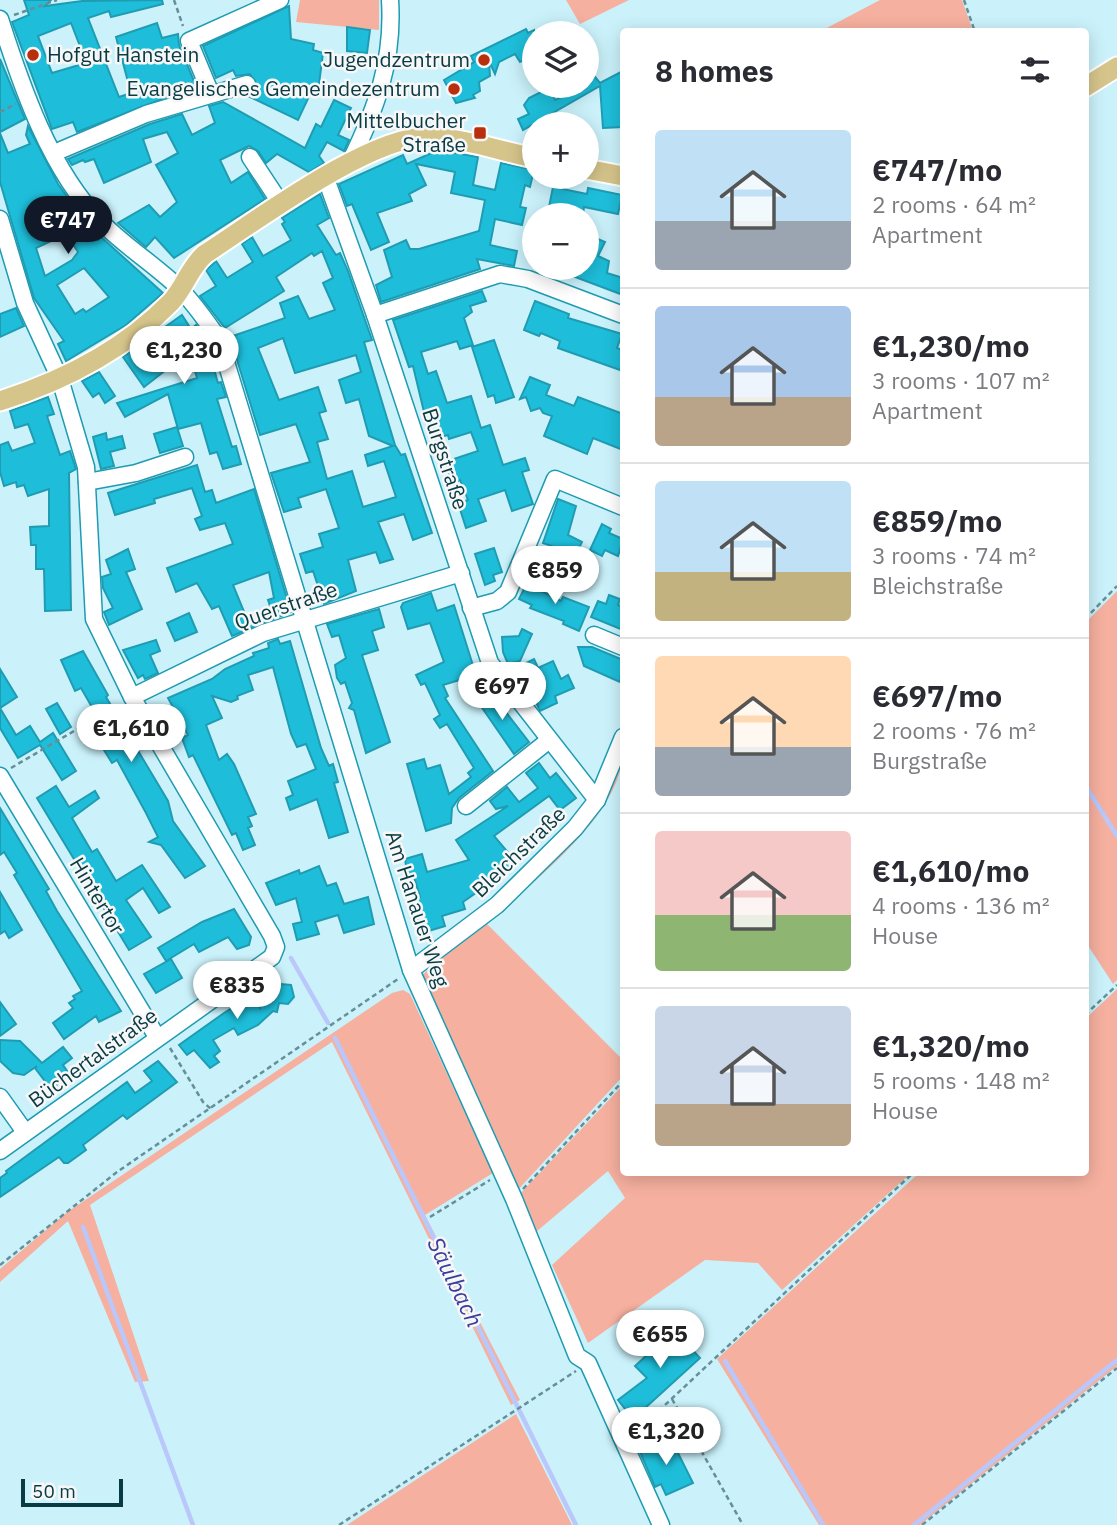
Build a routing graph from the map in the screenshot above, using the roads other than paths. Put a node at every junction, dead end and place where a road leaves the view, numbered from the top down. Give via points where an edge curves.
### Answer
1 (280, 0) edge
2 (404, 0) edge
3 (390, 8) edge
4 (0, 20) edge
5 (1117, 67) edge
6 (247, 84) dead end
7 (1089, 85) edge
8 (212, 94) junction
9 (54, 153) junction
10 (522, 156) edge
11 (250, 157) dead end
12 (350, 162) junction
13 (599, 171) edge
14 (620, 175) edge
15 (325, 176) junction
16 (281, 204) junction
17 (0, 219) edge
18 (180, 290) junction
19 (620, 314) edge
20 (375, 315) junction
21 (60, 379) junction
22 (0, 401) edge
23 (185, 457) dead end
24 (87, 482) junction
25 (620, 506) edge
26 (461, 573) junction
27 (471, 608) junction
28 (305, 618) junction
29 (594, 635) dead end
30 (620, 646) edge
31 (132, 697) junction
32 (548, 741) junction
33 (620, 744) edge
34 (4, 773) edge
35 (597, 800) junction
36 (466, 806) dead end
37 (411, 970) junction
38 (158, 1037) junction
39 (0, 1097) edge
40 (26, 1132) junction
41 (0, 1151) edge
42 (661, 1525) edge

1 - 8 street via 189,41
2 - 3 street
3 - 12 street via 389,55 382,88
4 - 9 street, Am Hanauer Weg
5 - 7 main road
6 - 8 street
8 - 9 street via 146,114
9 - 18 street, Am Hanauer Weg via 101,221
10 - 12 main road via 426,136
11 - 16 street
12 - 15 main road
13 - 14 main road
15 - 16 main road
15 - 20 street, Burgstraße
16 - 18 main road via 198,261
17 - 21 street via 25,303
18 - 21 main road via 118,344
18 - 28 street, Am Hanauer Weg via 212,329 226,356
19 - 20 street via 528,279 500,274
20 - 26 street, Burgstraße
21 - 22 main road
21 - 24 street
23 - 24 street
24 - 31 street via 91,610
25 - 27 street via 555,479 508,592 497,601
26 - 27 street, Burgstraße
26 - 28 street, Querstraße
27 - 32 street, Burgstraße via 494,670
28 - 31 street, Querstraße via 251,638
28 - 37 street, Am Hanauer Weg
29 - 30 street
31 - 38 street, Büchertalstraße via 276,947 272,957
32 - 35 street, Burgstraße
32 - 36 street
33 - 35 street, Bleichstraße
34 - 38 street, Hintertor
35 - 37 street, Bleichstraße via 497,905
37 - 42 street, Am Hanauer Weg via 514,1199 577,1356 588,1363
38 - 40 street, Büchertalstraße
39 - 40 street
40 - 41 street, Büchertalstraße

